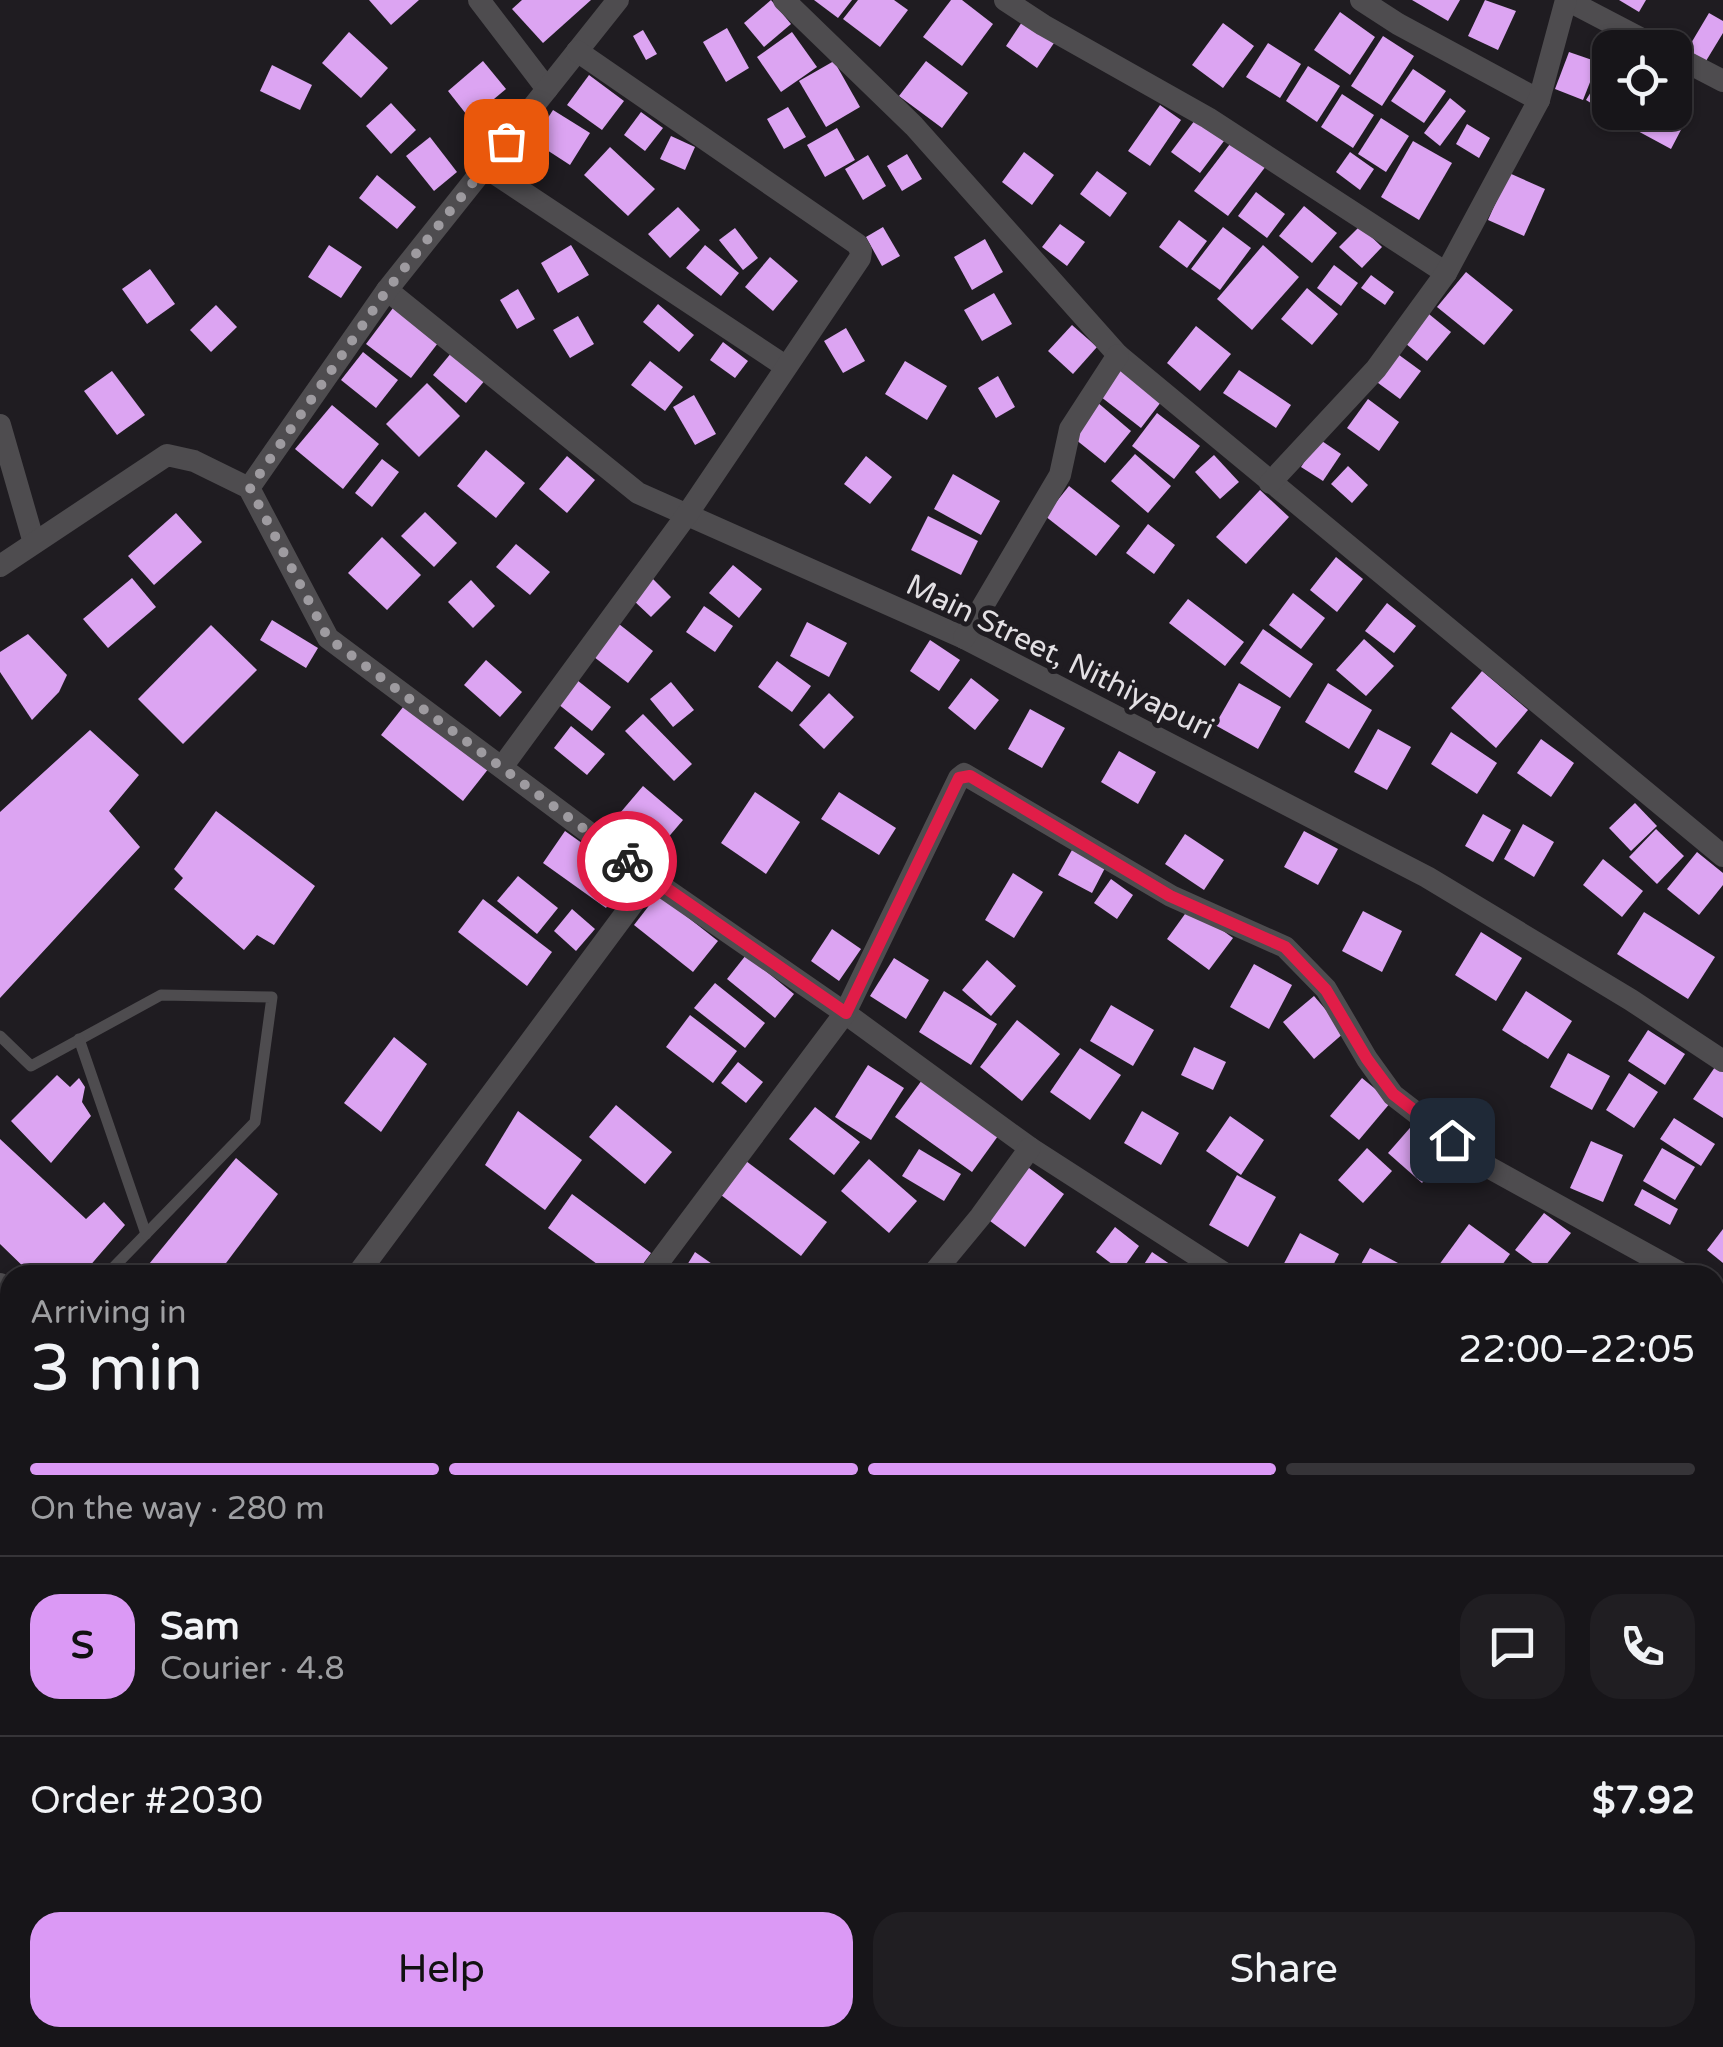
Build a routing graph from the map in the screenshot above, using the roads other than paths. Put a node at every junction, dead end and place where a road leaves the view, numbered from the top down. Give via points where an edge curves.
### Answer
1 (480, 0) edge
2 (618, 0) edge
3 (784, 0) edge
4 (1004, 0) edge
5 (1361, 0) edge
6 (1567, 0) edge
7 (1624, 30) edge
8 (577, 51) junction
9 (1692, 65) edge
10 (1723, 81) edge
11 (547, 89) junction
12 (1538, 100) junction
13 (485, 168) junction
14 (1446, 272) junction
15 (387, 290) junction
16 (1118, 355) junction
17 (785, 366) junction
18 (0, 425) edge
19 (1270, 484) junction
20 (250, 488) junction
21 (686, 516) junction
22 (34, 543) junction
23 (0, 566) edge
24 (964, 638) junction
25 (502, 768) junction
26 (1723, 856) edge
27 (651, 879) junction
28 (846, 1013) junction
29 (0, 1036) edge
30 (79, 1040) junction
31 (1723, 1060) edge
32 (1030, 1148) junction
33 (146, 1234) junction
34 (116, 1265) edge
35 (364, 1265) edge
36 (657, 1265) edge
37 (940, 1265) edge
38 (1211, 1265) edge
39 (1666, 1265) edge

1 - 11 street
2 - 8 street
3 - 16 street via 914,126
4 - 14 street via 1208,118
5 - 12 street
6 - 7 street
6 - 12 street
8 - 11 street
8 - 17 street via 862,251
9 - 10 street
11 - 13 street
12 - 14 street
13 - 15 street
13 - 17 street
14 - 19 street via 1376,369
15 - 20 street
15 - 21 street, Main Street, Nithiyapuri via 638,493
16 - 19 street
16 - 24 street via 1070,430 1060,475
17 - 21 street
18 - 22 street
19 - 26 street
20 - 22 street via 167,455
20 - 25 street via 328,638
21 - 24 street, Main Street, Nithiyapuri
21 - 25 street
22 - 23 street
24 - 31 street, Main Street, Nithiyapuri via 1427,877
25 - 27 street
27 - 28 street
27 - 35 street
28 - 32 street
28 - 36 street
28 - 39 street via 959,778 970,776 1170,896 1285,947 1326,990 1393,1094 1480,1163
29 - 30 lane via 31,1066
30 - 33 lane
30 - 33 lane via 161,994 272,997 254,1122
32 - 37 street
32 - 38 street
33 - 34 lane

